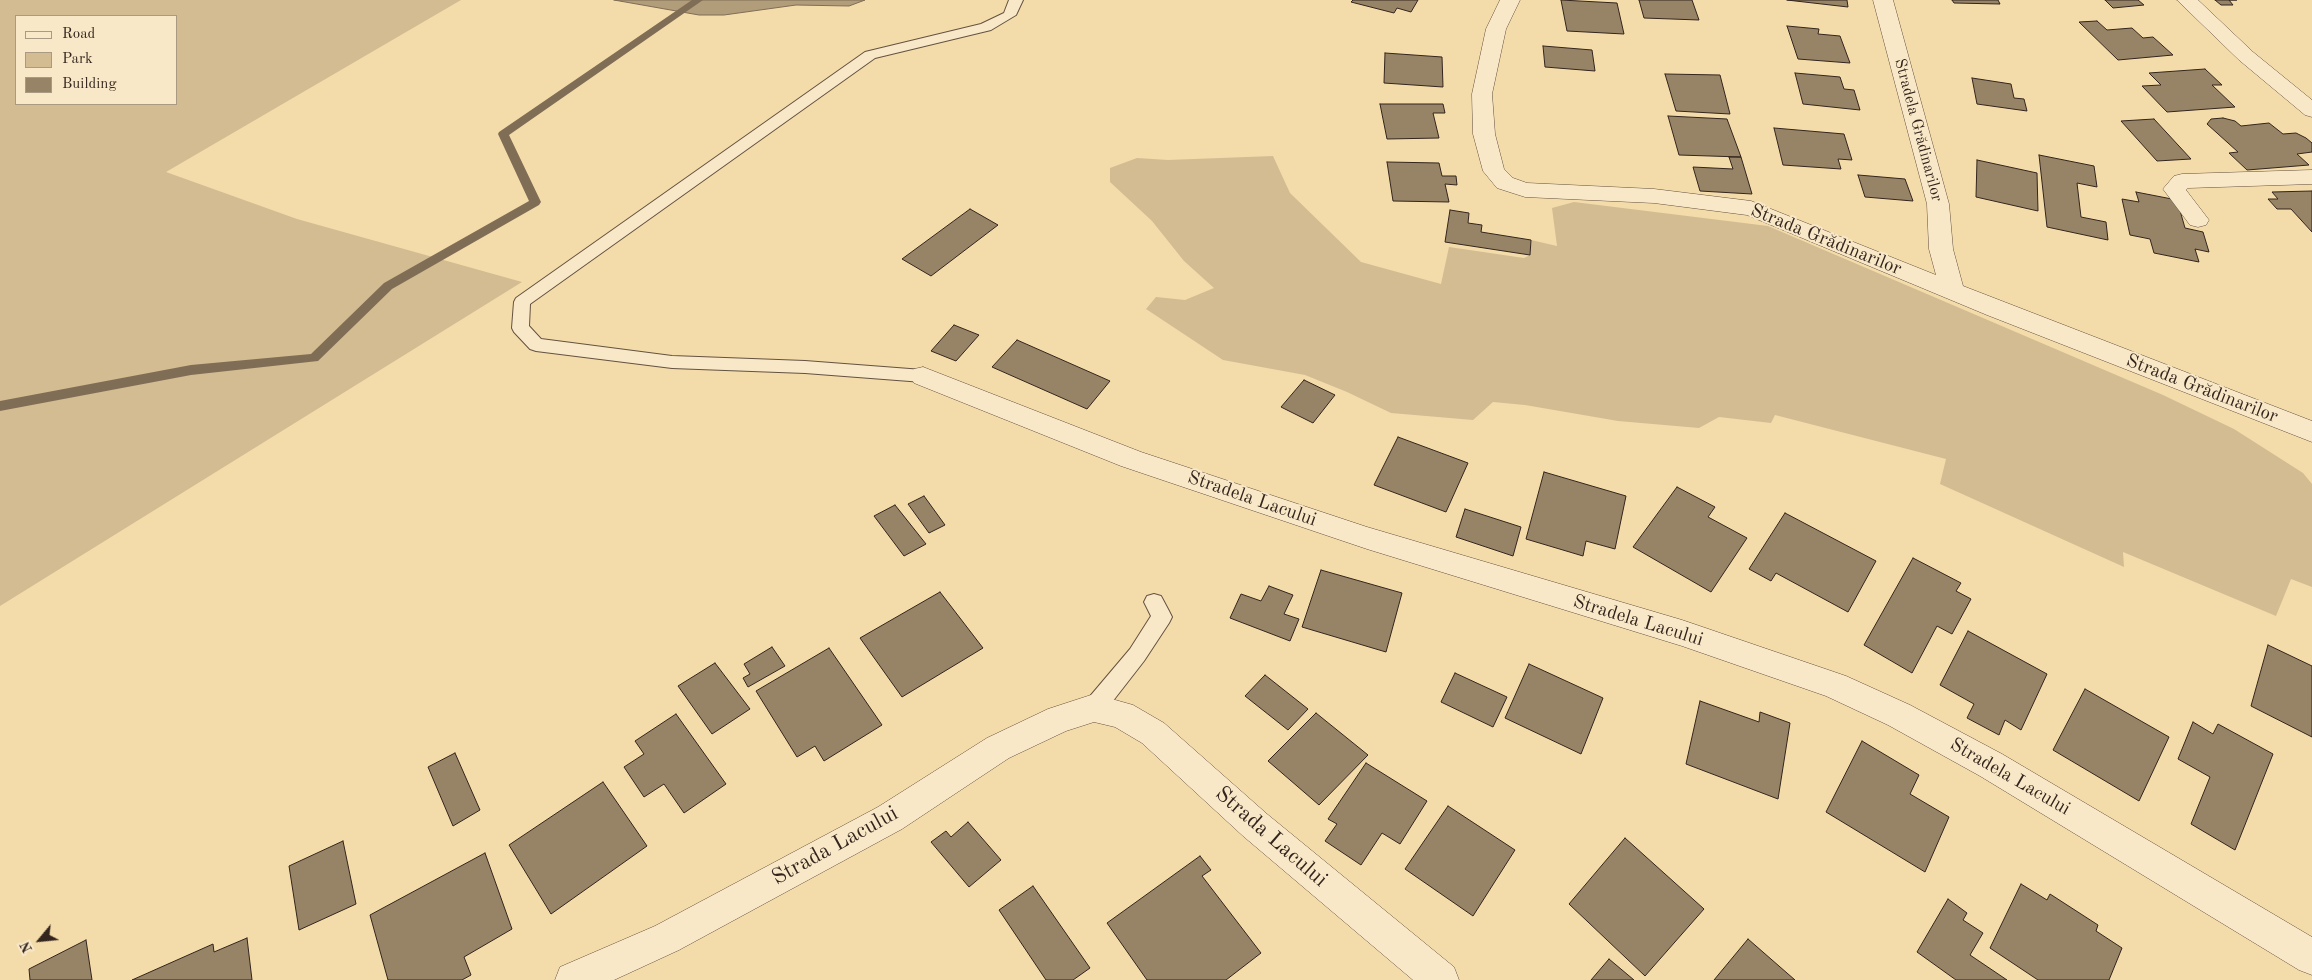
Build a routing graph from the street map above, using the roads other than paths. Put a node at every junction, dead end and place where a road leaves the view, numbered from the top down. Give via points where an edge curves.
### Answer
1 (1016, 0) edge
2 (1510, 0) edge
3 (1883, 0) edge
4 (2187, 0) edge
5 (2312, 111) edge
6 (2312, 177) edge
7 (2198, 220) dead end
8 (1952, 290) junction
9 (923, 376) joint
10 (2312, 432) edge
11 (1154, 602) dead end
12 (1094, 708) junction
13 (2312, 957) edge
14 (573, 980) edge
15 (1441, 980) edge

1 - 9 lane via 1008,15 986,27 870,55 522,302 520,328 536,345 672,362
2 - 8 street, Strada Grădinarilor via 1496,29 1482,94 1484,134 1494,171 1505,183 1525,190 1654,196 1751,208
3 - 8 street, Stradela Grădinarilor via 1938,204 1940,249
4 - 5 street via 2246,56
6 - 7 street via 2182,181 2174,188
8 - 10 street, Strada Grădinarilor
9 - 13 street, Stradela Lacului via 1131,459 1366,538 1682,633 1835,686 1900,715 1991,765
11 - 12 lane via 1162,617 1137,655
12 - 14 street, Strada Lacului via 1059,719 998,748 890,818 666,938
12 - 15 street, Strada Lacului via 1122,715 1153,734 1255,825

